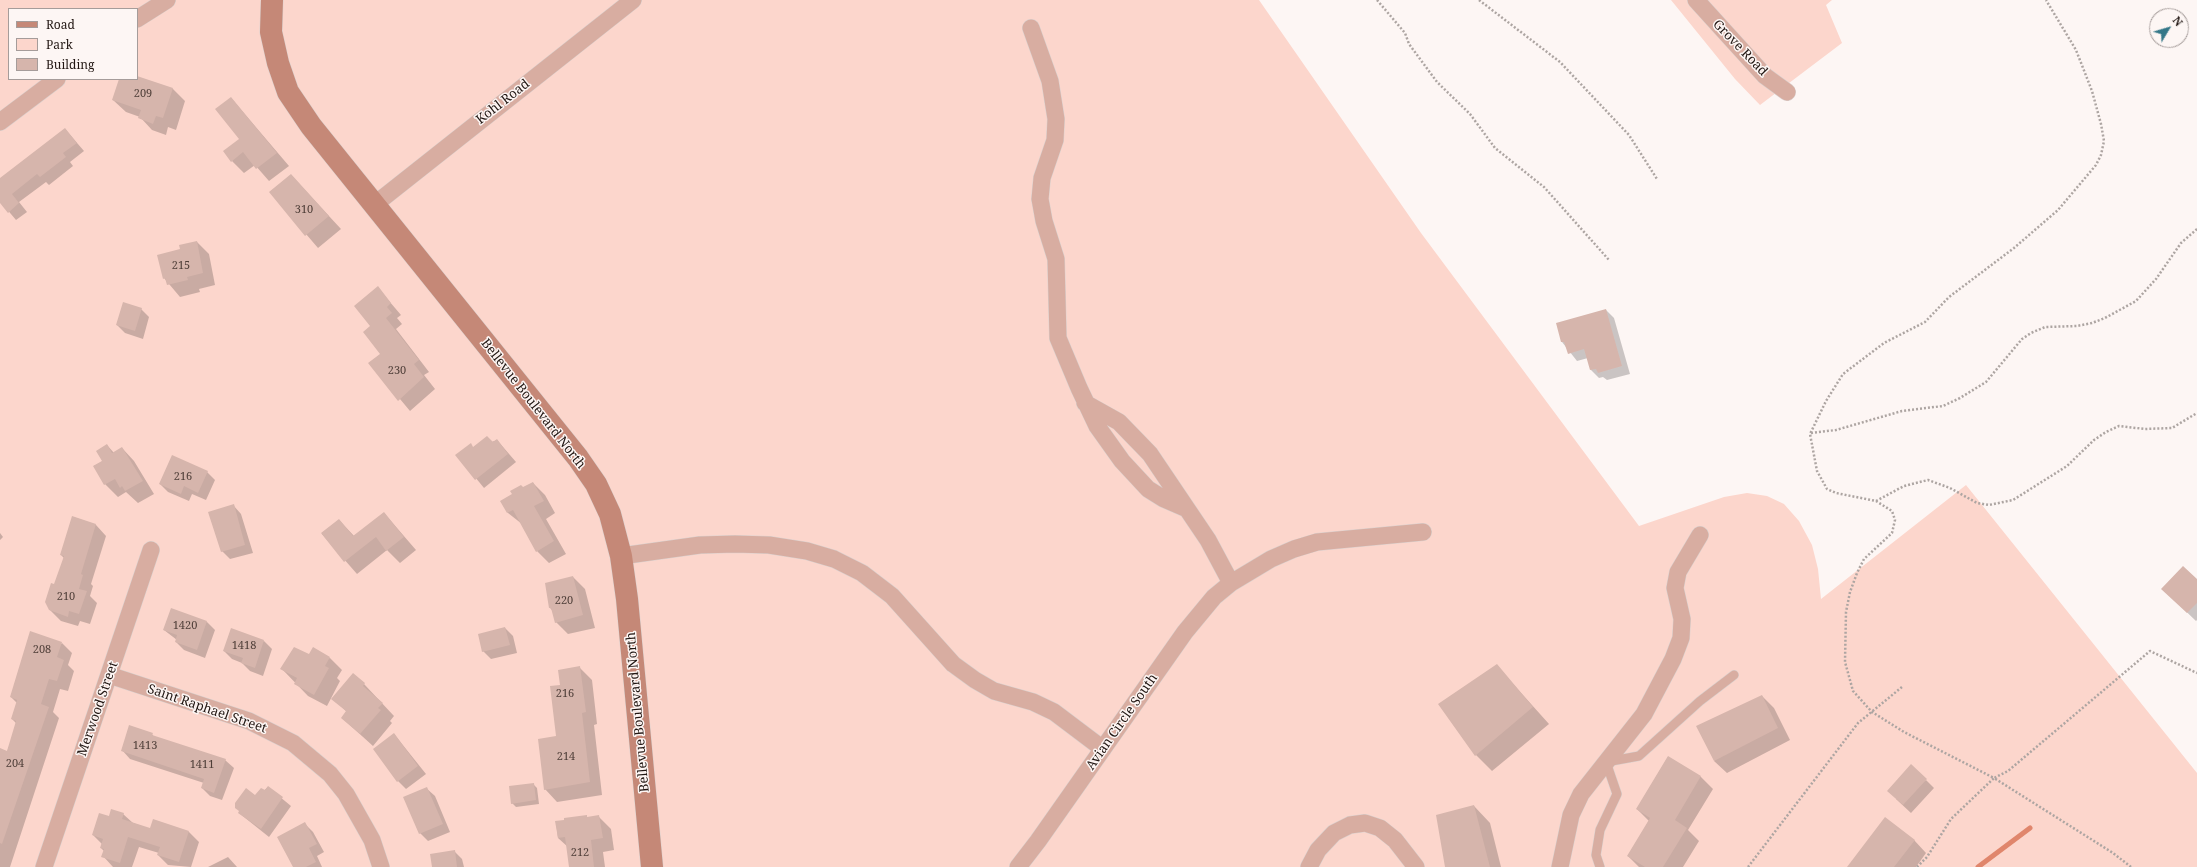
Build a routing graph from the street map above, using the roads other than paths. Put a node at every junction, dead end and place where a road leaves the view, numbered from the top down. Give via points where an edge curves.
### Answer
1 (167, 0) edge
2 (272, 0) edge
3 (633, 0) edge
4 (1696, 0) edge
5 (138, 18) edge
6 (1031, 28) dead end
7 (56, 80) edge
8 (1787, 92) dead end
9 (0, 122) edge
10 (374, 205) junction
11 (1085, 402) junction
12 (1187, 509) junction
13 (1423, 532) dead end
14 (1700, 535) dead end
15 (151, 550) dead end
16 (621, 556) junction
17 (1231, 582) junction
18 (109, 675) junction
19 (1734, 675) dead end
20 (1104, 749) junction
21 (1606, 762) junction
22 (44, 867) edge
23 (381, 867) edge
24 (652, 867) edge
25 (1018, 867) edge
26 (1309, 867) edge
27 (1416, 867) edge
28 (1560, 867) edge
29 (1600, 867) edge

1 - 5 street
2 - 10 main road, Bellevue Boulevard North via 271,32 288,92 311,126
3 - 10 street, Kohl Road
4 - 8 street, Grove Road via 1765,76
6 - 11 street via 1050,81 1056,119 1055,140 1042,178 1040,199 1056,259 1058,338
7 - 9 street
10 - 16 main road, Bellevue Boulevard North via 578,458 596,484 610,514
11 - 12 street via 1119,422 1139,441
11 - 12 street via 1097,426 1135,477 1164,499
12 - 17 street
13 - 17 street, Avian Circle South via 1317,542 1271,559
14 - 21 street via 1678,572 1675,588 1677,606 1682,619 1681,638 1673,659 1644,714
15 - 18 street, Merwood Street
16 - 20 street via 700,545 735,544 769,545 834,558 862,573 892,596 953,664 974,680 994,691 1033,702 1054,712
16 - 24 main road, Bellevue Boulevard North via 628,600
17 - 20 street, Avian Circle South via 1193,622
18 - 22 street, Merwood Street
18 - 23 street, Saint Raphael Street via 249,721 293,743 330,774 346,794 372,840
19 - 21 lane via 1700,701 1639,756
20 - 25 street, Avian Circle South
21 - 28 street via 1585,789 1571,816
21 - 29 lane via 1617,794 1600,830 1596,855
26 - 27 street via 1318,850 1334,833 1350,825 1365,823 1380,828 1395,840

